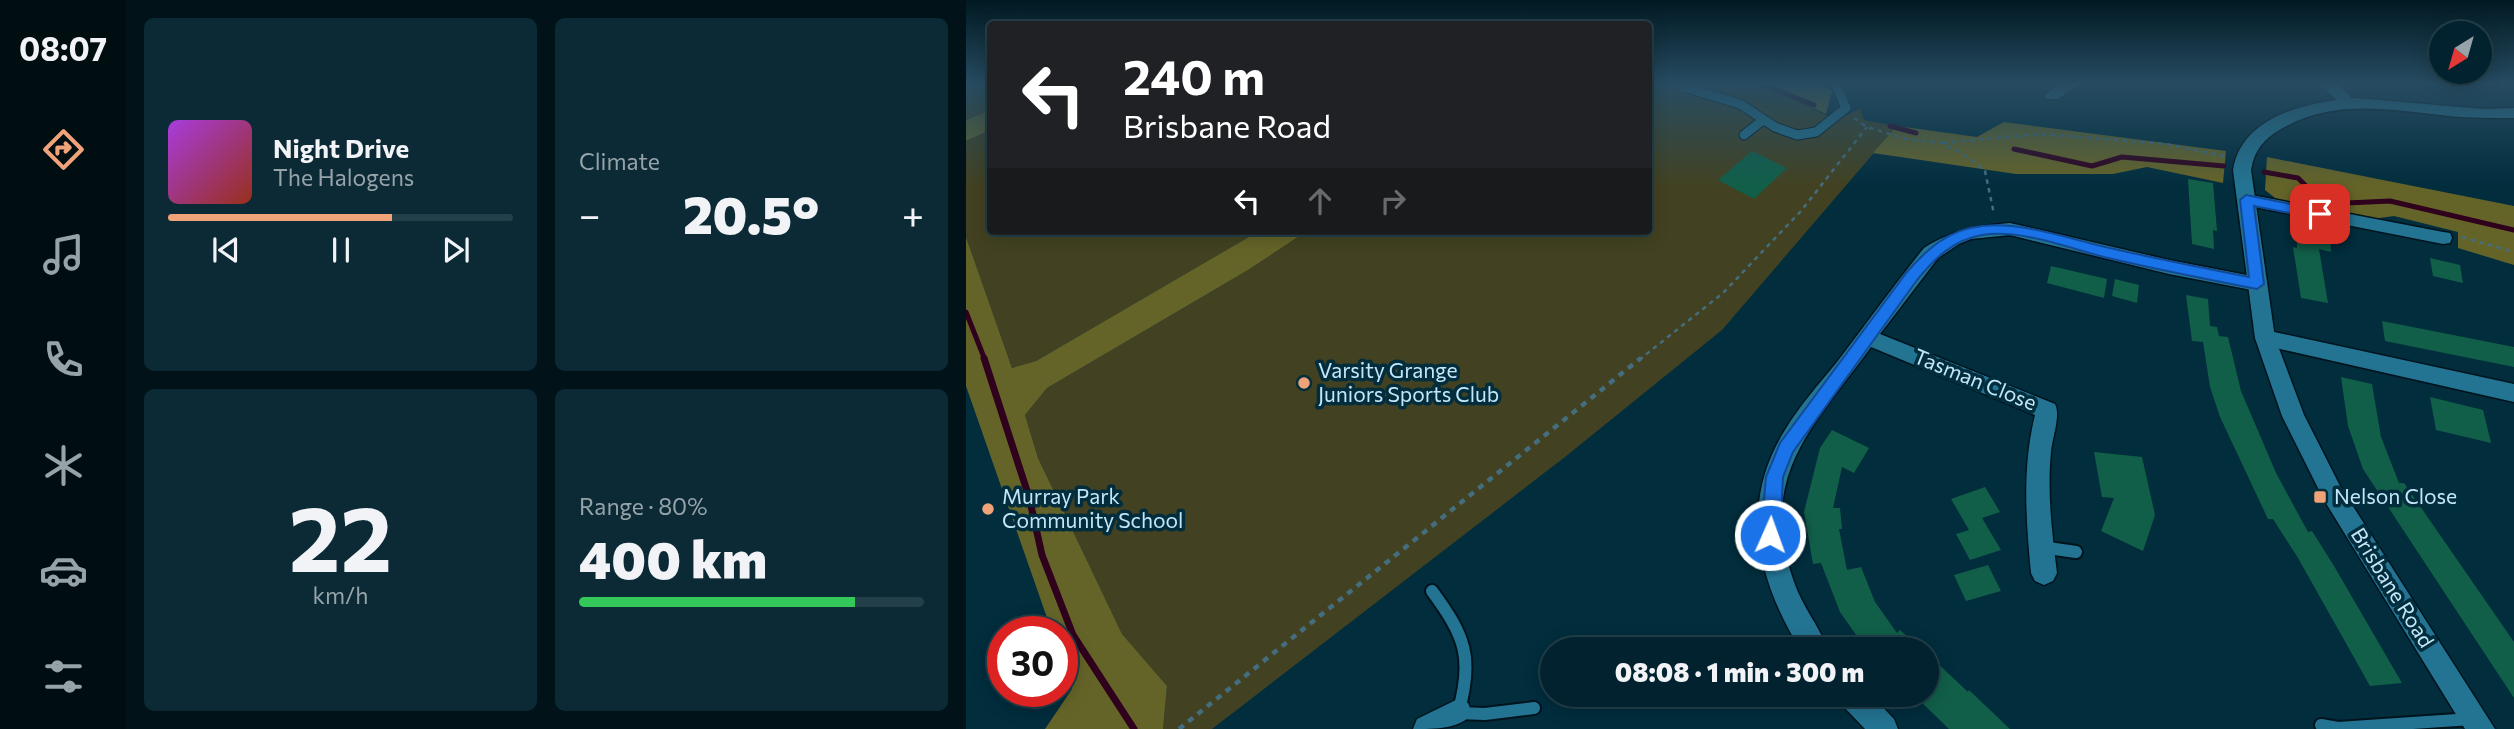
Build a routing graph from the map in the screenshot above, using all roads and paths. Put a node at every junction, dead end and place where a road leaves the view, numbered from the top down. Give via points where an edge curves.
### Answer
1 (1760, 118) edge
2 (1836, 118) edge
3 (1854, 118) edge
4 (2286, 118) edge
5 (1763, 120) junction
6 (1867, 127) junction
7 (1744, 135) dead end
8 (1943, 143) junction
9 (2243, 161) junction
10 (2246, 200) junction
11 (1996, 229) junction
12 (2443, 239) joint
13 (2514, 253) edge
14 (2257, 284) junction
15 (1867, 337) junction
16 (2266, 338) junction
17 (2514, 393) edge
18 (2041, 547) junction
19 (2076, 552) dead end
20 (2044, 573) dead end
21 (1432, 591) dead end
22 (1808, 637) edge
23 (1863, 707) edge
24 (1534, 708) dead end
25 (1458, 713) junction
26 (2477, 724) edge
27 (2321, 726) dead end
28 (1179, 729) edge
29 (1427, 729) edge
30 (1884, 729) edge

1 - 5 lane
2 - 5 lane via 1822,131 1792,135
3 - 6 path
4 - 9 street via 2257,137
5 - 7 lane
6 - 8 path via 1906,139
6 - 28 path via 1801,211 1723,293
8 - 9 path via 2040,134 2166,144
8 - 11 path via 1985,171
9 - 10 street, Brisbane Road
10 - 12 street
10 - 14 street, Brisbane Road
11 - 14 street
11 - 15 street via 1952,239 1931,253
12 - 13 path via 2449,233
14 - 16 street, Brisbane Road
15 - 18 street, Tasman Close via 2051,400 2038,464
15 - 22 street via 1797,431 1774,477 1770,535 1774,559 1793,613
16 - 17 street
16 - 26 street, Brisbane Road via 2293,416 2332,493
18 - 19 lane
18 - 20 street, Tasman Close
21 - 25 lane via 1454,623 1469,664
23 - 30 street
24 - 25 lane
25 - 29 street
26 - 27 lane

